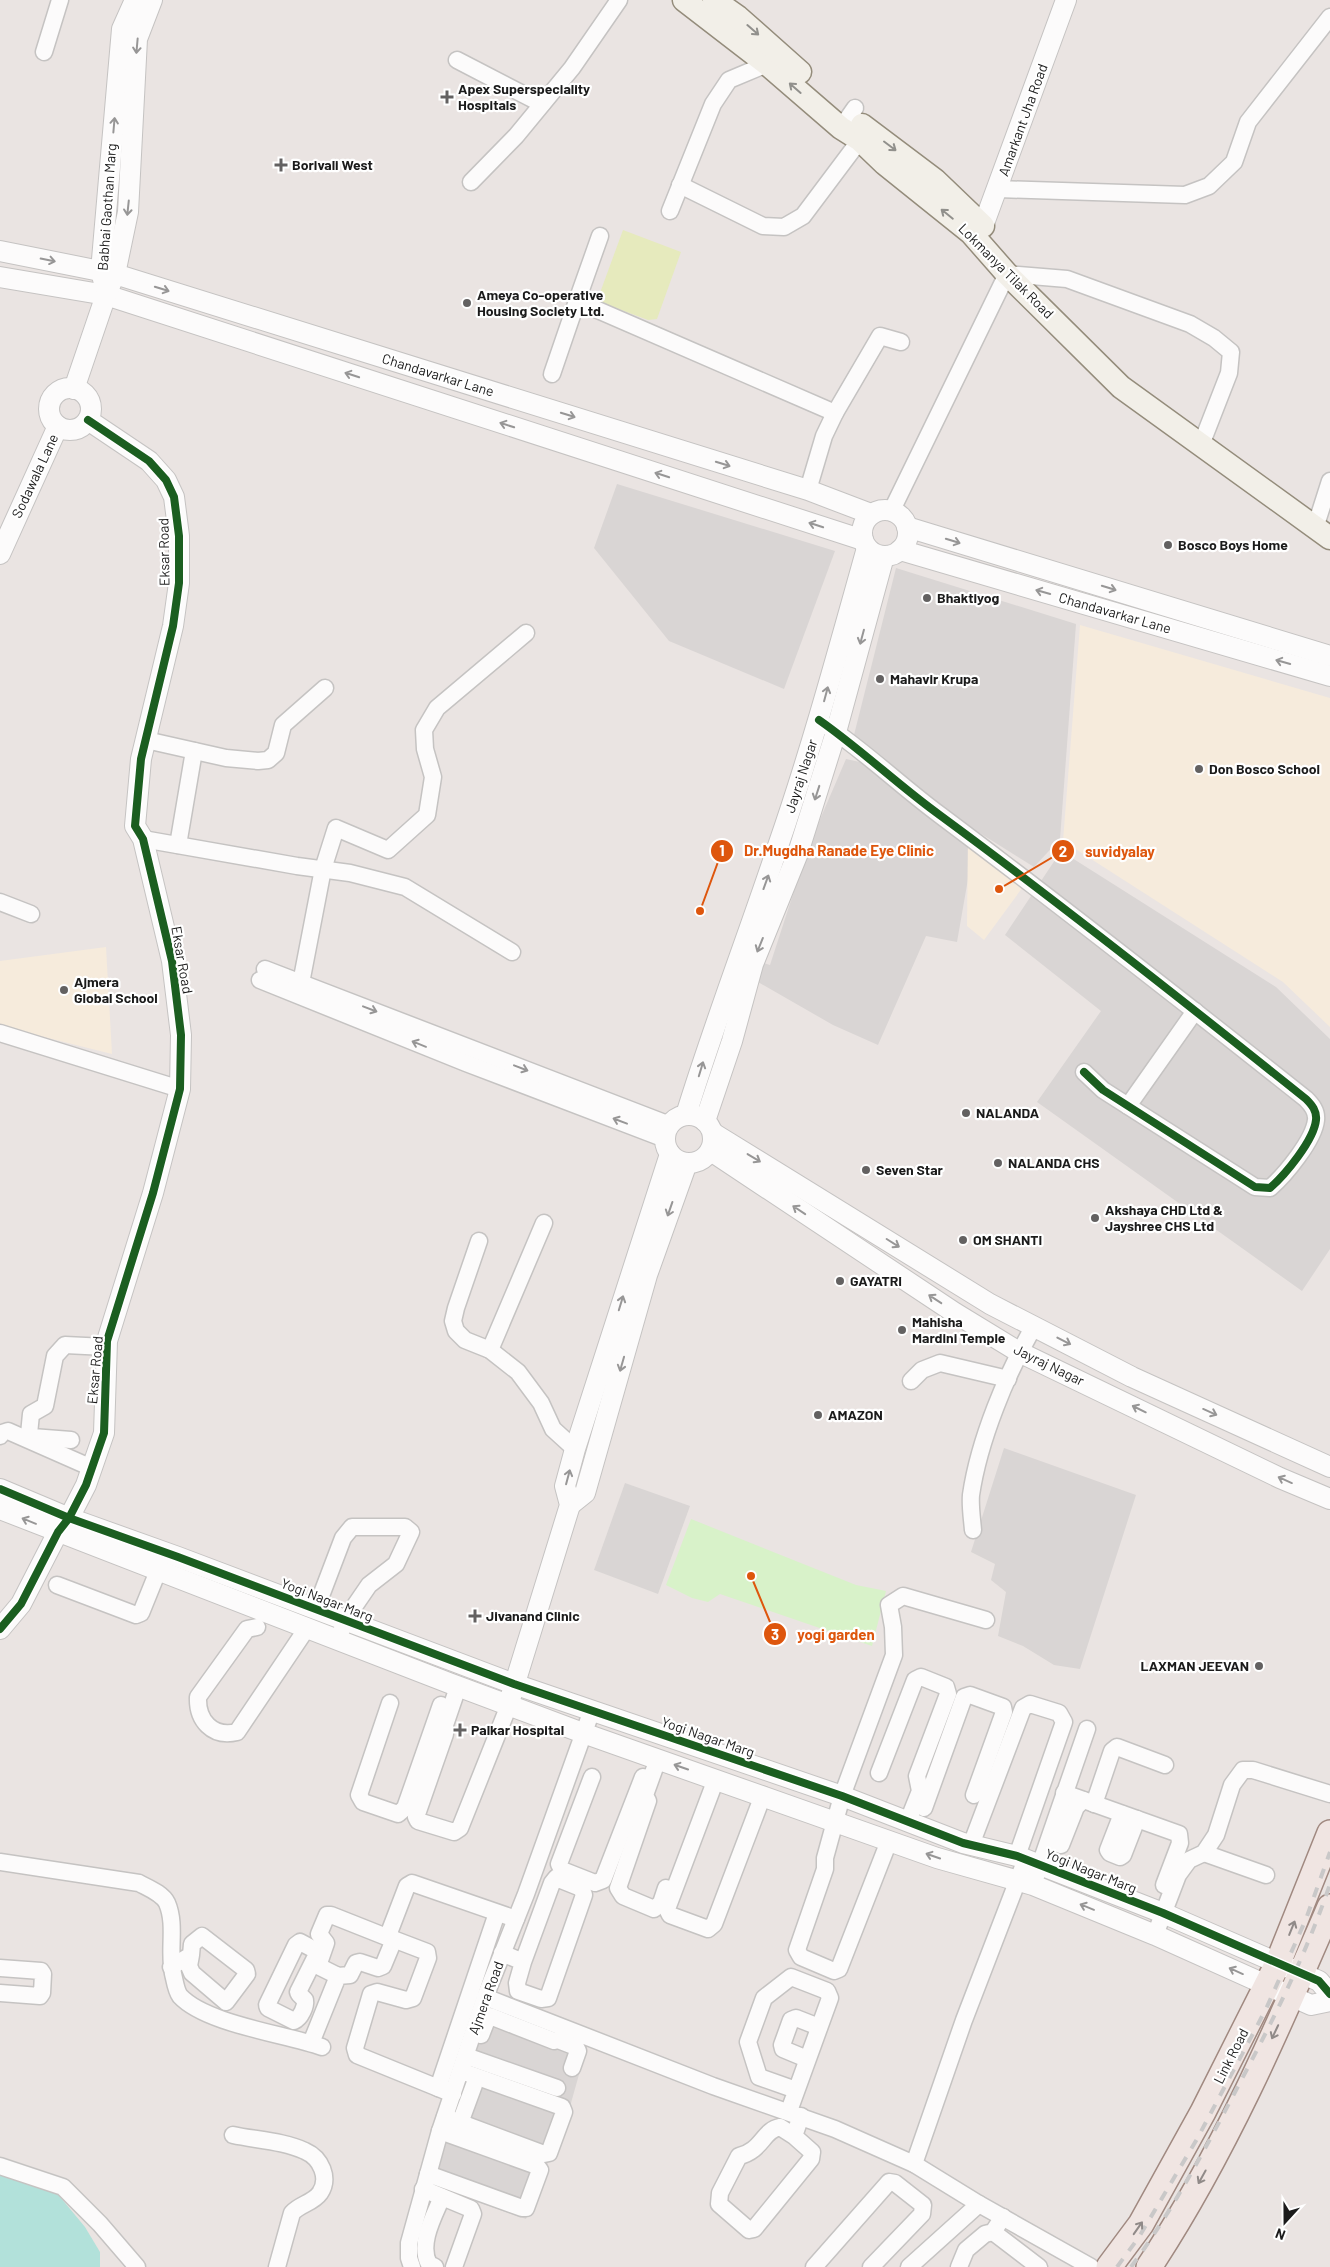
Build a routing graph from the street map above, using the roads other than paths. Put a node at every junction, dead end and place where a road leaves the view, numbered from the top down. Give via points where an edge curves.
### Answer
1 (60, 0) edge
2 (136, 0) edge
3 (152, 0) edge
4 (619, 0) edge
5 (686, 0) edge
6 (714, 0) edge
7 (1066, 0) edge
8 (1330, 17) edge
9 (44, 52) dead end
10 (457, 60) dead end
11 (767, 64) junction
12 (542, 104) junction
13 (852, 123) junction
14 (471, 182) dead end
15 (680, 186) junction
16 (998, 189) junction
17 (670, 211) dead end
18 (977, 230) junction
19 (600, 236) dead end
20 (0, 251) edge
21 (108, 273) junction
22 (1012, 274) junction
23 (0, 276) edge
24 (106, 295) junction
25 (577, 301) junction
26 (901, 342) dead end
27 (552, 374) dead end
28 (74, 389) junction
29 (835, 413) junction
30 (88, 420) junction
31 (58, 426) junction
32 (1203, 440) junction
33 (1330, 481) edge
34 (808, 490) junction
35 (891, 512) junction
36 (871, 514) junction
37 (907, 526) junction
38 (1323, 527) edge
39 (878, 548) junction
40 (0, 554) edge
41 (526, 633) dead end
42 (1330, 656) edge
43 (843, 669) junction
44 (1330, 676) edge
45 (325, 688) dead end
46 (819, 720) junction
47 (836, 732) junction
48 (146, 740) junction
49 (194, 751) junction
50 (143, 839) junction
51 (178, 846) junction
52 (778, 846) junction
53 (798, 853) junction
54 (322, 869) junction
55 (0, 902) edge
56 (31, 914) dead end
57 (761, 920) junction
58 (512, 952) dead end
59 (740, 981) junction
60 (300, 983) junction
61 (322, 998) junction
62 (1195, 1011) junction
63 (0, 1033) edge
64 (713, 1033) junction
65 (732, 1041) junction
66 (1084, 1072) dead end
67 (180, 1089) junction
68 (1128, 1106) junction
69 (688, 1138) junction
70 (544, 1223) dead end
71 (479, 1241) dead end
72 (637, 1282) junction
73 (1034, 1326) junction
74 (106, 1347) junction
75 (490, 1350) junction
76 (1019, 1352) junction
77 (1008, 1379) junction
78 (911, 1381) dead end
79 (0, 1436) edge
80 (71, 1440) dead end
81 (575, 1449) junction
82 (1330, 1467) edge
83 (92, 1468) junction
84 (0, 1489) edge
85 (1330, 1499) edge
86 (570, 1505) junction
87 (0, 1509) edge
88 (64, 1525) junction
89 (973, 1530) dead end
90 (178, 1557) junction
91 (164, 1573) junction
92 (57, 1585) dead end
93 (260, 1588) junction
94 (316, 1609) junction
95 (255, 1617) junction
96 (345, 1620) junction
97 (986, 1620) dead end
98 (307, 1628) junction
99 (0, 1629) edge
100 (338, 1640) junction
101 (416, 1647) junction
102 (408, 1668) junction
103 (514, 1684) junction
104 (453, 1685) junction
105 (390, 1703) dead end
106 (509, 1705) junction
107 (592, 1710) junction
108 (1087, 1729) dead end
109 (866, 1732) junction
110 (583, 1733) junction
111 (891, 1742) junction
112 (654, 1758) junction
113 (1165, 1765) dead end
114 (879, 1773) dead end
115 (592, 1777) dead end
116 (713, 1778) junction
117 (1064, 1793) junction
118 (1330, 1794) edge
119 (763, 1795) junction
120 (974, 1795) dead end
121 (842, 1796) junction
122 (1088, 1802) junction
123 (553, 1819) junction
124 (835, 1821) junction
125 (913, 1823) junction
126 (574, 1826) junction
127 (1330, 1833) edge
128 (890, 1841) junction
129 (971, 1845) junction
130 (1061, 1845) dead end
131 (1204, 1853) junction
132 (1028, 1860) junction
133 (0, 1862) edge
134 (1266, 1875) dead end
135 (1025, 1883) junction
136 (526, 1894) junction
137 (546, 1900) junction
138 (1159, 1911) junction
139 (498, 1913) junction
140 (1328, 1915) edge
141 (516, 1919) junction
142 (1150, 1933) junction
143 (502, 1954) junction
144 (191, 1955) junction
145 (523, 1962) junction
146 (170, 1967) junction
147 (0, 1968) edge
148 (1302, 1973) junction
149 (1272, 1974) junction
150 (338, 1976) junction
151 (0, 1993) edge
152 (1330, 1994) edge
153 (485, 1997) junction
154 (1291, 1997) junction
155 (1330, 2001) edge
156 (226, 2002) junction
157 (273, 2010) dead end
158 (520, 2010) junction
159 (215, 2016) junction
160 (554, 2023) junction
161 (514, 2026) junction
162 (819, 2027) junction
163 (265, 2030) junction
164 (547, 2039) junction
165 (807, 2059) junction
166 (466, 2061) junction
167 (572, 2068) dead end
168 (474, 2085) dead end
169 (557, 2088) dead end
170 (796, 2090) junction
171 (445, 2091) junction
172 (795, 2114) junction
173 (449, 2128) junction
174 (233, 2135) dead end
175 (794, 2136) junction
176 (914, 2164) junction
177 (0, 2166) edge
178 (430, 2180) junction
179 (442, 2197) junction
180 (979, 2204) junction
181 (1003, 2217) junction
182 (993, 2232) junction
183 (902, 2235) junction
184 (922, 2256) junction
185 (1073, 2263) edge
186 (422, 2265) edge
187 (137, 2267) edge
188 (277, 2267) edge
189 (454, 2267) edge
190 (814, 2267) edge
191 (871, 2267) edge
192 (910, 2267) edge
193 (959, 2267) edge
194 (1039, 2267) edge
195 (1091, 2267) edge
196 (1109, 2267) edge
197 (1150, 2267) edge

1 - 9 street
21 -> 2 street, Babhai Gaothan Marg via 122,29
3 -> 21 street, Babhai Gaothan Marg via 137,39 128,212
4 - 12 street via 572,68
5 - 11 main road, Lokmanya Tilak Road
6 -> 13 main road, Lokmanya Tilak Road via 738,17
7 - 16 street, Amarkant Jha Road
8 - 16 street via 1248,122 1234,162 1209,186 1184,195
10 - 12 street
13 -> 11 main road, Lokmanya Tilak Road
11 - 15 street via 728,80 714,104
12 - 14 street
13 - 15 street via 802,216 784,227 763,226
13 - 18 main road, Lokmanya Tilak Road via 885,164
15 - 17 street
16 - 18 street, Amarkant Jha Road
18 - 22 main road, Lokmanya Tilak Road
19 - 25 street
20 -> 21 street, Chandavarkar Lane
21 - 24 street, Babhai Gaothan Marg
21 -> 34 street, Chandavarkar Lane
22 - 32 main road, Lokmanya Tilak Road via 1121,387
22 - 32 street via 1067,280 1190,324 1231,352 1228,373
22 - 35 street
23 - 24 street, Chandavarkar Lane
24 - 28 street
39 -> 24 street, Chandavarkar Lane
25 - 27 street
25 - 29 street
26 - 29 street via 880,336
28 - 30 street via 89,401
28 - 31 street via 60,392 51,402 50,415
29 - 34 street via 824,436
30 - 31 street via 78,429
30 - 48 street, Eksar Road via 149,461 166,480 174,497 179,536 178,583 173,626
31 - 40 street, Sodawala Lane
32 - 38 main road, Lokmanya Tilak Road
33 - 38 street
34 - 36 street, Chandavarkar Lane
35 - 36 street via 879,510
35 - 37 street via 903,519
36 - 39 street via 862,530
37 - 39 street via 905,543
37 -> 42 street, Chandavarkar Lane
39 - 43 street, Jayraj Nagar
44 -> 39 street, Chandavarkar Lane
41 - 54 street via 437,708 424,730 425,749 433,777 427,815 388,850 336,828
46 -> 43 street, Jayraj Nagar
43 - 47 street, Jayraj Nagar
45 - 49 street via 283,725 276,753 268,760 226,758
46 - 47 street
46 - 52 street, Jayraj Nagar
47 -> 53 street, Jayraj Nagar
47 - 62 street
48 - 49 street
48 - 50 street, Eksar Road via 141,759 135,826
49 - 51 street
50 - 51 street
50 - 67 street, Eksar Road via 172,961 181,1035
51 - 54 street
52 - 53 street
57 -> 52 street, Jayraj Nagar
53 - 57 street, Jayraj Nagar
54 - 58 street via 405,888
54 - 60 street
55 - 56 street
57 - 59 street, Jayraj Nagar
59 - 64 street, Jayraj Nagar
59 - 65 street, Jayraj Nagar
60 - 61 street
60 - 61 street via 262,974
61 - 69 street
62 - 68 street
62 - 68 street via 1314,1107 1313,1131 1302,1149 1280,1180 1270,1188 1255,1187
63 - 67 street
64 - 65 street
69 -> 64 street, Jayraj Nagar
65 - 69 street, Jayraj Nagar
66 - 68 street via 1103,1090
67 - 74 street, Eksar Road via 153,1193
69 - 72 street
69 -> 73 street, Jayraj Nagar
76 -> 69 street, Jayraj Nagar
70 - 75 street
71 - 75 street via 453,1321 456,1331 465,1340
81 -> 72 street
72 -> 86 street via 585,1493
73 - 76 street
73 -> 82 street, Jayraj Nagar via 1132,1376
74 - 80 street via 65,1346 55,1356 45,1406 31,1414 29,1434 32,1437
74 - 83 street, Eksar Road via 104,1433
75 - 81 street via 518,1372 541,1404 553,1429
76 - 77 street
85 -> 76 street, Jayraj Nagar
77 - 78 street via 940,1363 922,1370
77 - 89 street via 992,1419 971,1496
79 - 83 street via 8,1431
86 -> 81 street via 566,1486
83 - 88 street, Eksar Road
84 - 88 street
86 - 103 street
88 -> 87 street
88 - 90 street, Yogi Nagar Marg
88 - 91 street, Yogi Nagar Marg
88 - 99 street, Eksar Road via 21,1604
90 - 91 street
90 - 93 street, Yogi Nagar Marg
91 - 92 street via 141,1613 136,1615
91 - 95 street, Yogi Nagar Marg
93 - 94 street, Yogi Nagar Marg
93 - 95 street
94 - 96 street, Yogi Nagar Marg
94 - 96 street via 343,1538 352,1528 405,1527 411,1532 410,1539 396,1564 369,1586
95 - 98 street, Yogi Nagar Marg
95 - 98 street via 198,1697 198,1709 207,1726 220,1733 237,1732
96 - 100 street
96 - 101 street, Yogi Nagar Marg
97 - 109 street via 903,1596 889,1605 894,1627 894,1655
98 - 100 street, Yogi Nagar Marg
100 - 102 street, Yogi Nagar Marg
101 - 102 street
101 - 103 street, Yogi Nagar Marg
102 - 104 street, Yogi Nagar Marg
103 - 106 street
103 - 107 street, Yogi Nagar Marg
104 - 105 street via 405,1808 398,1814 363,1802 359,1795
104 - 106 street, Yogi Nagar Marg
104 - 106 street via 445,1734 416,1817 418,1821 454,1832 460,1828
106 - 110 street, Yogi Nagar Marg
107 - 110 street, Ajmera Road
107 - 121 street, Yogi Nagar Marg
108 - 117 street
109 - 111 street
109 - 121 street
110 - 112 street, Yogi Nagar Marg
110 - 123 street, Ajmera Road
111 - 114 street
111 - 125 street via 915,1680 921,1677 946,1687 948,1694 917,1776 920,1791
116 -> 112 street, Yogi Nagar Marg
112 - 116 street via 645,1795 648,1800 618,1888 622,1896 654,1909 660,1903
112 - 126 street via 603,1880 595,1883 562,1870 559,1864
113 - 122 street via 1117,1747 1112,1751
115 - 126 street
116 - 119 street, Yogi Nagar Marg
116 - 119 street via 667,1908 670,1915 708,1929 714,1924
117 - 122 street
117 - 132 street
118 - 131 street via 1253,1770 1243,1770 1232,1785 1216,1835
119 - 124 street, Yogi Nagar Marg
120 - 125 street via 1004,1712 1003,1707 970,1695 964,1697
121 - 124 street
121 - 125 street, Yogi Nagar Marg
122 - 130 street via 1076,1807
122 - 138 street via 1179,1834 1180,1843
123 - 126 street
123 - 136 street, Ajmera Road
124 - 128 street, Yogi Nagar Marg
124 - 128 street via 824,1858 825,1870 797,1950 801,1957 834,1971 839,1969
125 - 129 street, Yogi Nagar Marg
149 -> 127 main road, Link Road
135 -> 128 street, Yogi Nagar Marg
129 - 132 street, Yogi Nagar Marg
129 - 132 street via 1023,1708 1030,1704 1059,1713 1064,1722
131 - 134 street
131 - 138 street via 1189,1860
132 - 135 street
132 - 138 street, Yogi Nagar Marg
133 - 146 street via 139,1883 156,1892 166,1902 171,1920
142 -> 135 street, Yogi Nagar Marg
135 - 176 street via 964,2020
136 - 137 street
136 - 141 street, Ajmera Road
137 - 145 street
137 - 145 street via 556,1878 581,1888 584,1896 548,1998 541,2000 518,1991
138 - 142 street
138 - 149 street, Yogi Nagar Marg
139 - 141 street
139 - 171 street
139 - 171 street via 412,1883 407,1886 390,1934 393,1939 427,1952 428,1958 413,1998 406,2000 376,1992 371,1994 355,2048 356,2055
140 - 148 main road, Link Road
141 - 143 street, Ajmera Road
149 -> 142 street, Yogi Nagar Marg
143 - 145 street
143 - 153 street, Ajmera Road
144 - 146 street
144 - 156 street via 189,1966 192,1973
144 - 156 street via 192,1944 202,1936 246,1970 247,1974
146 - 159 street via 179,1995
147 - 151 street via 41,1971 43,1974 40,1996
148 - 149 street, Yogi Nagar Marg
148 - 152 street, Yogi Nagar Marg via 1320,1981
148 - 154 main road, Link Road
149 - 154 street, Yogi Nagar Marg
196 -> 149 main road, Link Road via 1161,2190
150 - 150 street via 350,1974 360,1962 378,1968 383,1966 393,1942 327,1915 319,1934 326,1943 319,1962 320,1967
150 - 163 street via 317,2045
153 - 158 street
153 - 166 street, Ajmera Road
154 - 155 street, Yogi Nagar Marg via 1310,2005
154 -> 197 main road, Link Road via 1231,2126
156 - 159 street
157 - 163 street
158 - 160 street
158 - 161 street
159 - 163 street
160 - 164 street
160 - 172 street via 713,2086
161 - 164 street
161 - 166 street via 488,2017
162 - 165 street
162 - 165 street via 796,2018 791,2020 783,2050
162 - 170 street via 830,1998 827,1991 791,1978 764,1998 748,2042 757,2074
164 - 167 street via 576,2047 578,2051
165 - 170 street
166 - 169 street
166 - 171 street, Ajmera Road
166 - 173 street via 562,2107 564,2112 549,2153 544,2154
168 - 173 street
170 - 172 street
171 - 173 street, Ajmera Road
172 - 175 street
172 - 176 street
173 - 178 street, Ajmera Road
173 - 178 street via 540,2170 526,2208
174 - 188 street via 306,2151 323,2171 324,2184 319,2194 292,2213
175 - 175 street via 812,2152 810,2159 754,2230 749,2230 719,2204 720,2194 739,2156 751,2154 773,2128 780,2127
176 - 180 street
177 - 187 street via 63,2187
178 - 179 street
178 - 186 street, Ajmera Road via 409,2243 409,2258
179 - 186 street via 426,2239
179 - 189 street via 471,2209 473,2214
180 - 181 street
180 - 184 street
181 - 182 street
181 - 185 street
182 - 193 street via 985,2234 966,2250
182 - 194 street
183 - 184 street
183 - 190 street via 922,2214 922,2205 895,2183 889,2182
183 - 191 street
184 - 192 street
185 - 195 street

